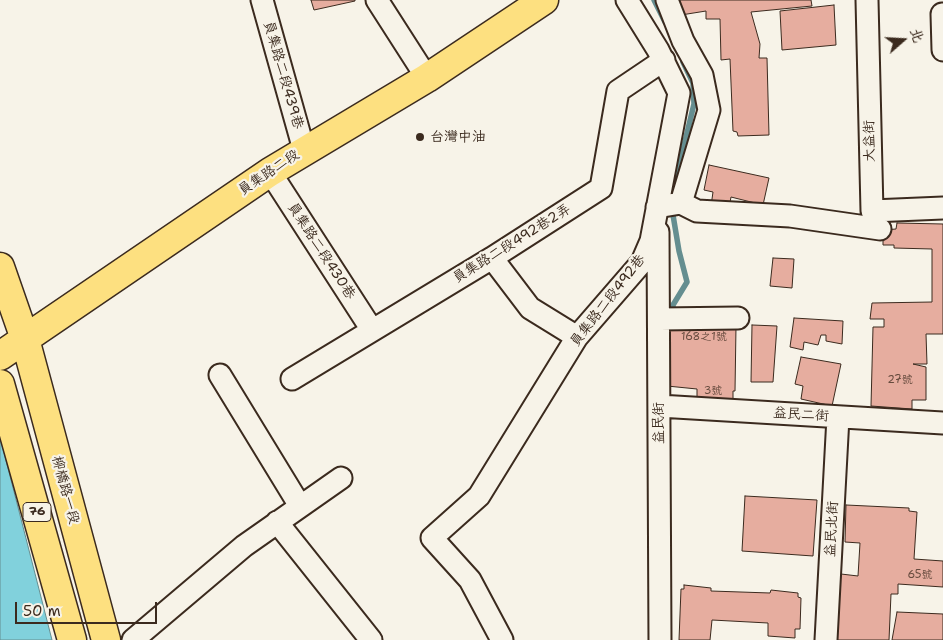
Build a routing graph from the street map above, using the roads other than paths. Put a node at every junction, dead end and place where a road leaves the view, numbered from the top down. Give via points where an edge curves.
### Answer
1 (262, 0) edge
2 (377, 0) edge
3 (544, 0) edge
4 (627, 0) edge
5 (667, 0) edge
6 (867, 0) edge
7 (942, 14) dead end
8 (683, 41) junction
9 (943, 50) edge
10 (661, 55) junction
11 (427, 78) junction
12 (304, 150) junction
13 (270, 172) junction
14 (681, 203) junction
15 (657, 206) junction
16 (943, 208) edge
17 (880, 229) dead end
18 (492, 258) junction
19 (0, 268) edge
20 (738, 318) dead end
21 (660, 319) junction
22 (372, 330) junction
23 (577, 337) junction
24 (25, 339) junction
25 (0, 356) edge
26 (220, 376) dead end
27 (292, 380) dead end
28 (0, 384) edge
29 (659, 406) junction
30 (838, 417) junction
31 (943, 423) edge
32 (340, 478) dead end
33 (300, 506) junction
34 (277, 522) junction
35 (72, 640) edge
36 (106, 640) edge
37 (133, 640) edge
38 (371, 640) edge
39 (502, 640) edge
40 (660, 640) edge
41 (826, 640) edge

1 - 12 street, 員集路二段439巷
2 - 11 street
3 - 11 main road, 員集路二段
4 - 10 street, 員集路二段492巷
5 - 8 street
6 - 16 street, 大益街 via 872,211
7 - 9 street
8 - 10 street, 員集路二段492巷2弄
8 - 14 street via 702,75 709,110
10 - 15 street, 員集路二段492巷 via 679,93
10 - 18 street, 員集路二段492巷2弄 via 618,90 601,188
11 - 12 main road, 員集路二段
12 - 13 main road, 員集路二段
13 - 22 street, 員集路二段430巷
13 - 24 main road, 員集路二段
14 - 15 street
14 - 17 street via 697,212 790,216
15 - 21 street, 益民街
15 - 23 street, 員集路二段492巷 via 651,241 642,262
18 - 22 street, 員集路二段492巷2弄
18 - 23 street via 530,308
19 - 24 main road, 柳橋路一段
20 - 21 street
21 - 29 street, 益民街
22 - 27 street, 員集路二段492巷2弄
23 - 39 street, 員集路二段492巷 via 479,496 432,538 470,580
24 - 25 main road, 員集路二段
24 - 36 main road, 柳橋路一段
26 - 33 street
28 - 35 main road, 76
29 - 30 street, 益民二街
29 - 40 street, 益民街
30 - 31 street, 益民二街
30 - 41 street, 益民北街
32 - 33 street
33 - 34 street
34 - 37 street
34 - 38 street

